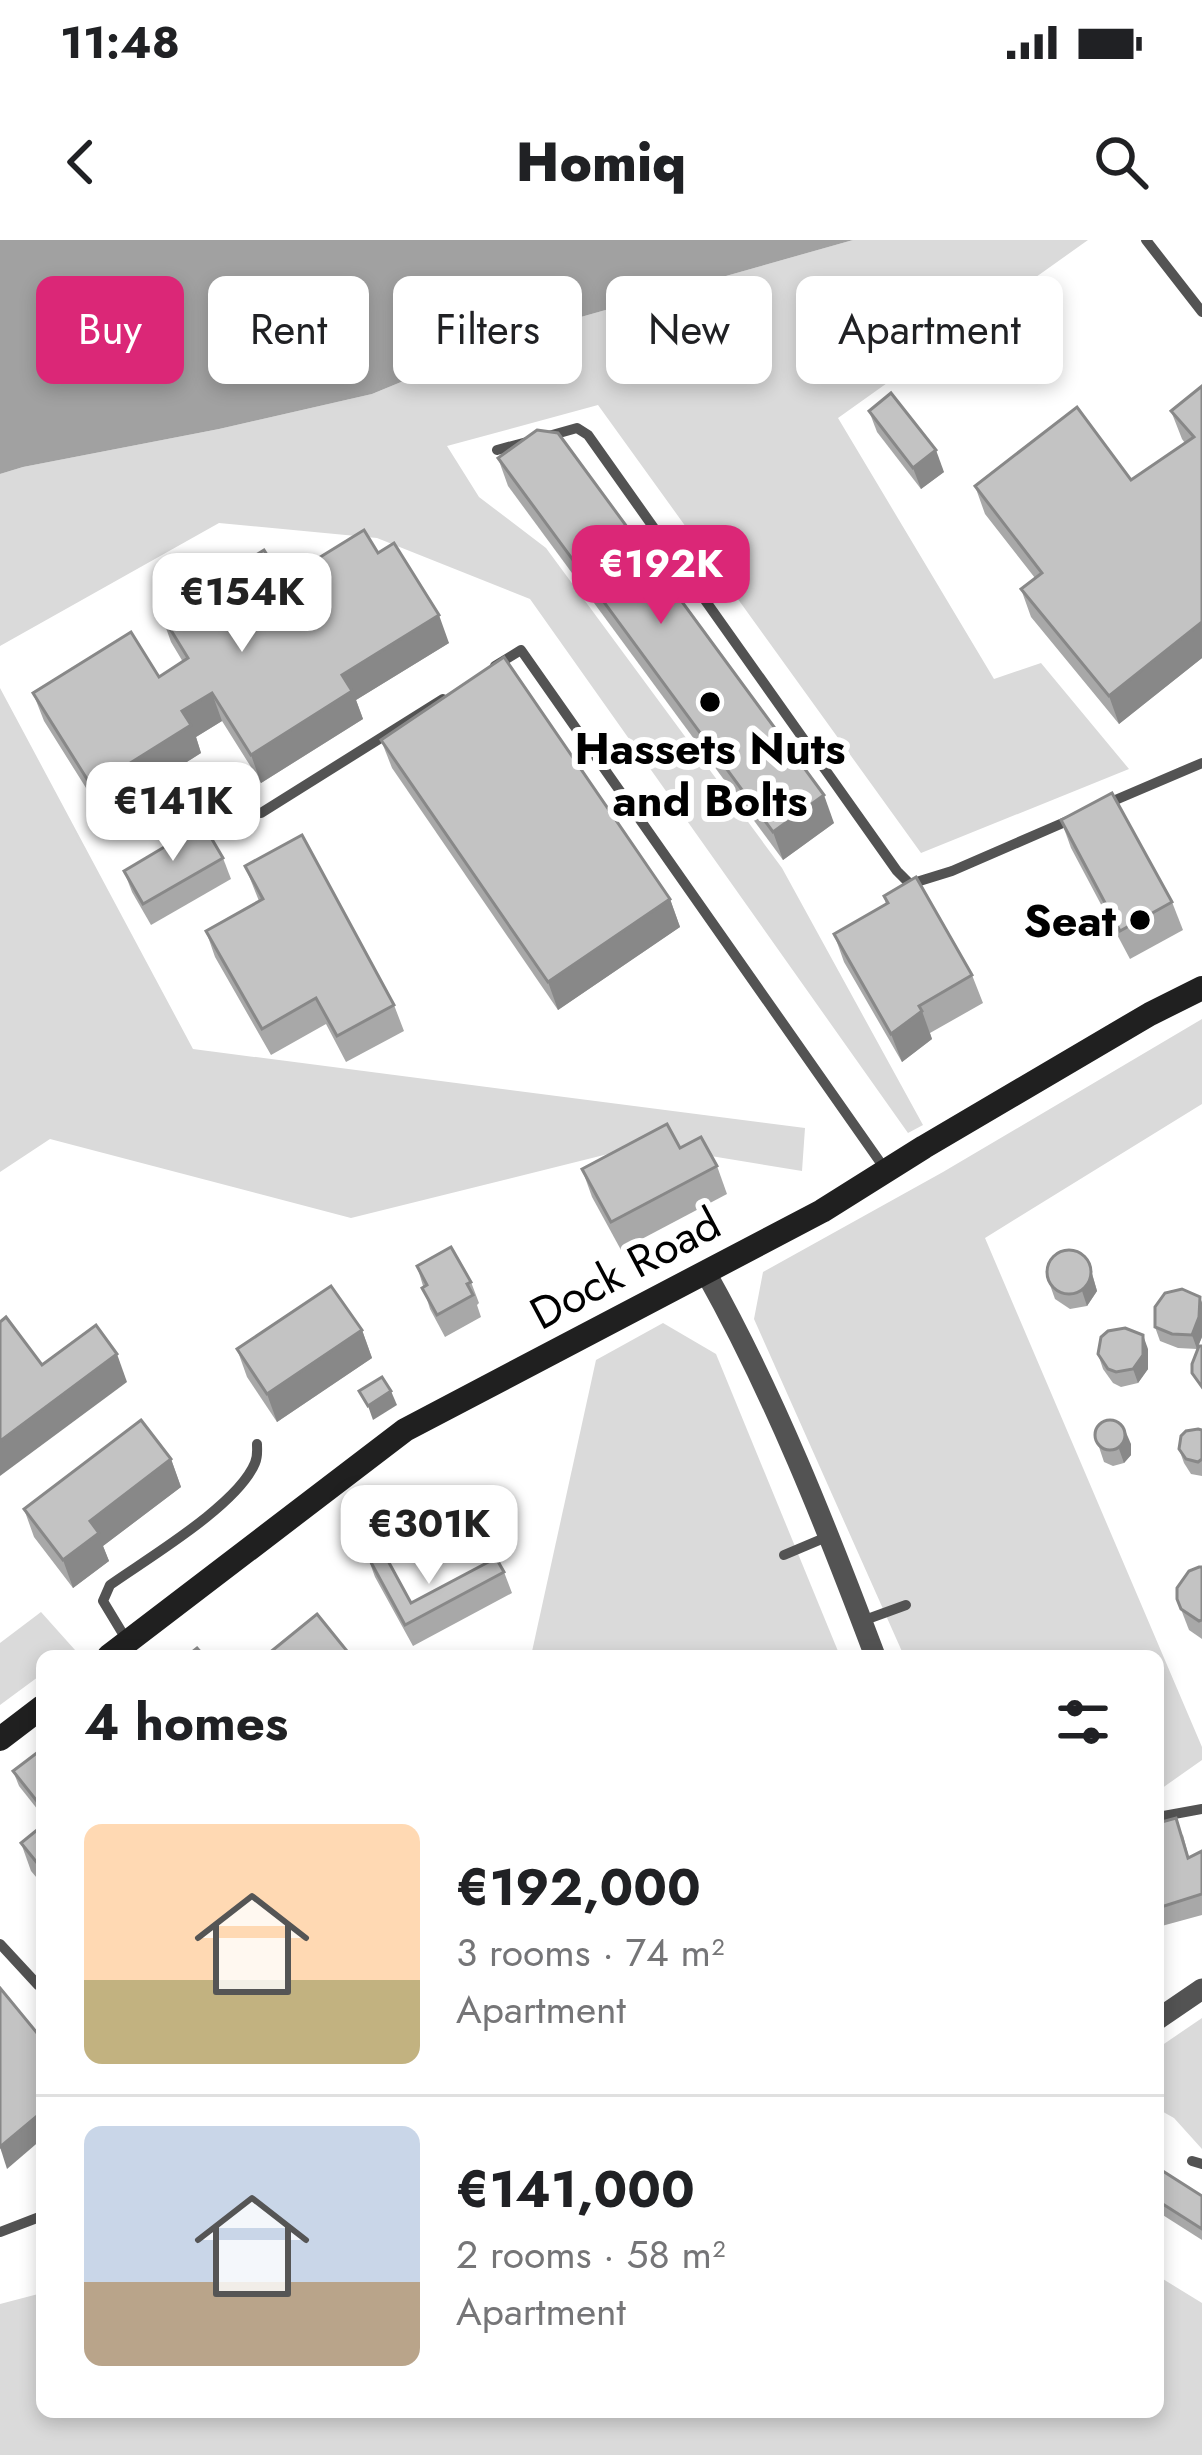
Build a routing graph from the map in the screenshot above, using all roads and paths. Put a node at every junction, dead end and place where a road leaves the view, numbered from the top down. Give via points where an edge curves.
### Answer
1 (1146, 240) edge
2 (1202, 312) edge
3 (497, 450) dead end
4 (482, 675) edge
5 (461, 687) edge
6 (1202, 763) edge
7 (1098, 808) edge
8 (261, 813) dead end
9 (1077, 817) edge
10 (1202, 988) edge
11 (886, 1172) junction
12 (706, 1273) junction
13 (256, 1444) dead end
14 (829, 1536) junction
15 (784, 1555) dead end
16 (906, 1605) dead end
17 (862, 1621) junction
18 (118, 1649) edge
19 (873, 1650) edge
20 (36, 1712) edge
21 (0, 1739) edge
22 (1202, 1809) edge
23 (1164, 1816) edge
24 (0, 1944) edge
25 (36, 1983) edge
26 (1202, 1989) edge
27 (1164, 2015) edge
28 (36, 2218) edge
29 (0, 2232) edge

1 - 2 lane
3 - 9 lane via 578,428 588,435 910,884
4 - 11 lane via 521,650
5 - 8 lane
6 - 7 lane
10 - 11 main road, Dock Road
11 - 12 main road, Dock Road
12 - 14 street
12 - 18 main road, Dock Road via 405,1430
13 - 18 lane via 256,1462 239,1487 110,1586 103,1601
14 - 15 lane
14 - 17 street
16 - 17 lane
17 - 19 street
20 - 21 main road
22 - 23 lane
24 - 25 lane
26 - 27 street
28 - 29 lane

